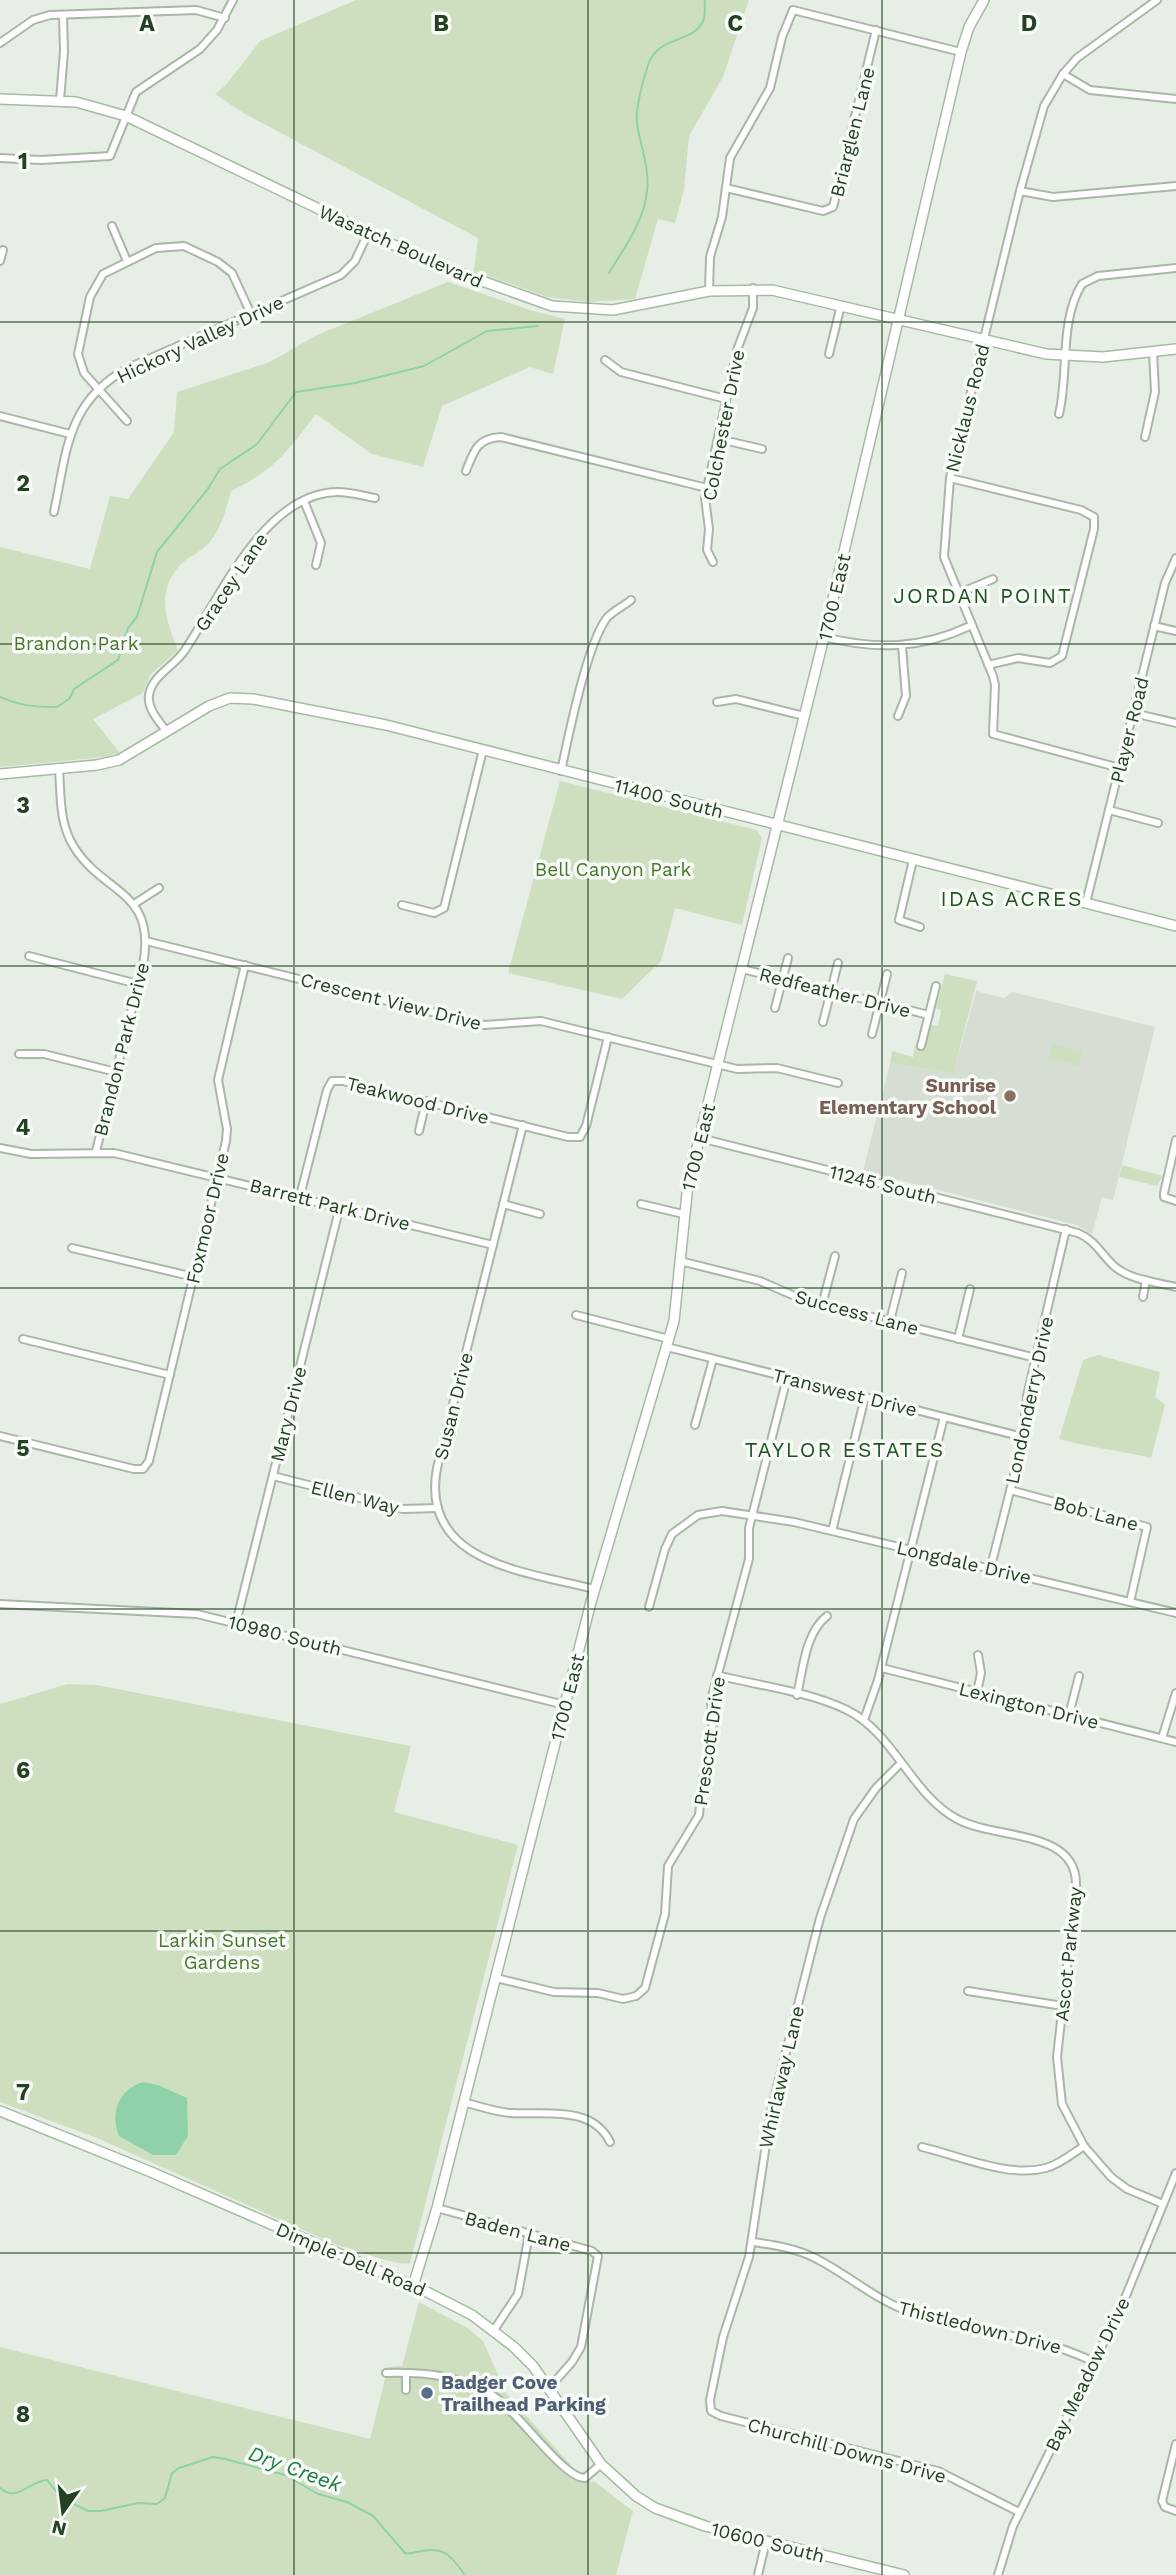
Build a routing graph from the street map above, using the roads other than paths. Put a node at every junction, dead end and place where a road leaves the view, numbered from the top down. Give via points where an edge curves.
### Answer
1 (233, 0) edge
2 (1157, 0) edge
3 (982, 3) edge
4 (63, 15) junction
5 (225, 18) junction
6 (876, 30) junction
7 (0, 43) edge
8 (961, 52) junction
9 (1063, 74) junction
10 (0, 99) edge
11 (1176, 99) edge
12 (60, 100) junction
13 (126, 116) junction
14 (0, 158) edge
15 (1176, 186) edge
16 (726, 188) junction
17 (1020, 191) junction
18 (112, 226) dead end
19 (368, 233) junction
20 (3, 250) dead end
21 (0, 261) edge
22 (127, 261) junction
23 (1176, 268) edge
24 (753, 288) junction
25 (709, 291) junction
26 (841, 305) junction
27 (251, 314) junction
28 (899, 318) junction
29 (984, 340) junction
30 (1176, 349) edge
31 (1153, 351) junction
32 (830, 354) dead end
33 (1067, 357) junction
34 (605, 360) dead end
35 (98, 391) junction
36 (726, 399) junction
37 (1059, 414) dead end
38 (0, 416) edge
39 (127, 421) dead end
40 (71, 434) junction
41 (1145, 437) dead end
42 (719, 439) junction
43 (762, 449) dead end
44 (466, 471) dead end
45 (950, 478) junction
46 (707, 488) junction
47 (375, 498) dead end
48 (304, 501) junction
49 (54, 512) dead end
50 (1176, 558) edge
51 (713, 562) dead end
52 (317, 565) dead end
53 (993, 579) dead end
54 (957, 594) junction
55 (631, 600) dead end
56 (970, 626) junction
57 (1154, 626) junction
58 (1176, 631) edge
59 (824, 637) junction
60 (902, 646) junction
61 (988, 665) junction
62 (717, 702) dead end
63 (1133, 713) junction
64 (804, 716) junction
65 (898, 716) dead end
66 (1176, 723) edge
67 (167, 732) junction
68 (483, 750) junction
69 (1120, 768) junction
70 (59, 769) junction
71 (561, 771) junction
72 (0, 774) edge
73 (1109, 810) junction
74 (1158, 823) dead end
75 (776, 825) junction
76 (913, 860) junction
77 (159, 887) dead end
78 (1086, 903) junction
79 (134, 904) junction
80 (401, 905) dead end
81 (1176, 926) edge
82 (920, 927) dead end
83 (146, 941) junction
84 (29, 956) dead end
85 (788, 958) dead end
86 (838, 963) dead end
87 (244, 965) junction
88 (742, 969) junction
89 (887, 974) dead end
90 (782, 979) junction
91 (138, 984) junction
92 (936, 986) dead end
93 (831, 991) junction
94 (880, 1003) junction
95 (775, 1008) dead end
96 (929, 1016) junction
97 (823, 1022) dead end
98 (872, 1034) dead end
99 (608, 1037) junction
100 (921, 1045) dead end
101 (19, 1054) dead end
102 (719, 1065) junction
103 (116, 1072) junction
104 (838, 1083) dead end
105 (426, 1101) junction
106 (523, 1125) junction
107 (419, 1131) dead end
108 (700, 1138) junction
109 (1176, 1140) edge
110 (0, 1148) edge
111 (96, 1151) junction
112 (218, 1176) junction
113 (300, 1196) junction
114 (1176, 1201) edge
115 (503, 1204) junction
116 (641, 1204) dead end
117 (340, 1206) junction
118 (683, 1213) junction
119 (540, 1214) dead end
120 (1066, 1229) junction
121 (493, 1245) junction
122 (72, 1248) dead end
123 (835, 1256) dead end
124 (680, 1261) junction
125 (902, 1273) dead end
126 (194, 1277) junction
127 (1146, 1280) junction
128 (1176, 1287) edge
129 (970, 1289) dead end
130 (1143, 1297) dead end
131 (822, 1305) junction
132 (576, 1315) dead end
133 (890, 1321) junction
134 (23, 1339) dead end
135 (958, 1339) junction
136 (668, 1343) junction
137 (1036, 1358) junction
138 (713, 1359) junction
139 (170, 1375) junction
140 (787, 1378) junction
141 (865, 1397) junction
142 (944, 1417) junction
143 (695, 1425) dead end
144 (0, 1436) edge
145 (1023, 1437) junction
146 (273, 1476) junction
147 (1010, 1490) junction
148 (438, 1508) junction
149 (752, 1514) junction
150 (832, 1531) junction
151 (911, 1550) junction
152 (990, 1570) junction
153 (594, 1589) junction
154 (1130, 1602) junction
155 (0, 1604) edge
156 (649, 1607) dead end
157 (1176, 1613) edge
158 (827, 1616) dead end
159 (236, 1623) junction
160 (978, 1655) dead end
161 (882, 1668) junction
162 (717, 1675) junction
163 (1079, 1676) dead end
164 (977, 1692) junction
165 (1176, 1693) edge
166 (797, 1695) junction
167 (565, 1705) junction
168 (1069, 1715) junction
169 (864, 1720) junction
170 (1162, 1738) junction
171 (1176, 1742) edge
172 (901, 1763) junction
173 (496, 1978) junction
174 (968, 1991) dead end
175 (1063, 2006) junction
176 (464, 2102) junction
177 (0, 2111) edge
178 (610, 2142) dead end
179 (1084, 2146) junction
180 (922, 2147) dead end
181 (1176, 2173) edge
182 (1164, 2204) junction
183 (437, 2208) junction
184 (529, 2234) junction
185 (753, 2242) junction
186 (413, 2286) junction
187 (494, 2330) junction
188 (1094, 2362) junction
189 (406, 2372) junction
190 (386, 2373) dead end
191 (550, 2387) junction
192 (406, 2390) dead end
193 (711, 2411) joint
194 (1176, 2444) edge
195 (601, 2464) junction
196 (636, 2496) joint
197 (1176, 2511) edge
198 (1019, 2512) junction
199 (766, 2541) junction
200 (758, 2575) edge
201 (901, 2575) edge
202 (999, 2575) edge

1 - 5 street
2 - 9 street, Nicklaus Road via 1098,41
3 - 8 main road, 1700 East
4 - 5 street via 196,10
4 - 7 street via 33,20
4 - 12 street
5 - 13 street via 200,49 139,89
6 - 8 street
6 - 16 street via 793,10 767,95 730,158
6 - 16 street, Briarglen Lane via 830,211
8 - 28 main road, 1700 East
9 - 11 street via 1090,90
9 - 17 street, Nicklaus Road via 1039,119
10 - 12 main road, Wasatch Boulevard
12 - 13 main road, Wasatch Boulevard
13 - 14 street via 107,157
13 - 19 main road, Wasatch Boulevard
15 - 17 street via 1053,197
16 - 25 street via 710,257
17 - 29 street, Nicklaus Road
18 - 22 street
19 - 25 main road, Wasatch Boulevard via 446,270 552,306 626,309
19 - 27 street, Hickory Valley Drive via 355,261 341,275
20 - 21 street
22 - 27 street via 165,245 192,249 232,273
22 - 35 street via 96,281 79,343 80,364
23 - 33 street via 1087,280 1076,296
24 - 25 main road, Wasatch Boulevard
24 - 26 main road, Wasatch Boulevard
24 - 36 street, Colchester Drive via 752,309
26 - 28 main road, Wasatch Boulevard
26 - 32 street
27 - 35 street, Hickory Valley Drive via 130,367
28 - 29 main road, Wasatch Boulevard
28 - 59 main road, 1700 East
29 - 33 main road, Wasatch Boulevard
29 - 45 street, Nicklaus Road
30 - 31 main road, Wasatch Boulevard
31 - 33 main road, Wasatch Boulevard
31 - 41 street via 1155,392
33 - 37 street
34 - 36 street via 621,372
35 - 39 street
35 - 40 street, Hickory Valley Drive via 81,409
36 - 42 street, Colchester Drive
38 - 40 street
40 - 49 street, Hickory Valley Drive
42 - 43 street
42 - 46 street, Colchester Drive
44 - 46 street via 477,445 501,437
45 - 54 street, Nicklaus Road via 944,550
45 - 61 street via 1094,517 1062,656 1050,663 1018,657
46 - 51 street, Colchester Drive via 707,550
47 - 48 street, Gracey Lane via 337,492
48 - 52 street via 321,543
48 - 67 street, Gracey Lane via 264,530 181,657 153,683 150,707
50 - 57 street, Player Road
53 - 54 street
54 - 56 street, Nicklaus Road
55 - 71 street via 608,616 595,639
56 - 60 street via 930,642
56 - 61 street, Nicklaus Road
57 - 58 street
57 - 63 street, Player Road
59 - 60 street via 870,646
59 - 64 main road, 1700 East
60 - 65 street via 906,696
61 - 69 street, Nicklaus Road via 995,685 993,734
62 - 64 street via 736,699
63 - 66 street
63 - 69 street, Player Road
64 - 75 main road, 1700 East
67 - 68 main road, 11400 South via 219,701 242,698 386,725
67 - 70 main road, 11400 South via 119,760
68 - 71 main road, 11400 South
68 - 80 street via 444,908 434,913
69 - 73 street, Player Road
70 - 72 main road, 11400 South
70 - 79 street via 62,817 75,849
71 - 75 main road, 11400 South
73 - 74 street
73 - 78 street, Player Road
75 - 76 main road, 11400 South
75 - 88 main road, 1700 East
76 - 78 main road, 11400 South
76 - 82 street via 899,920
77 - 79 street
78 - 81 main road, 11400 South
79 - 83 street, Brandon Park Drive
83 - 87 street, Crescent View Drive
83 - 91 street, Brandon Park Drive
84 - 91 street
85 - 90 street
86 - 93 street
87 - 99 street, Crescent View Drive via 484,1025 541,1021
87 - 112 street, Foxmoor Drive via 219,1068 218,1093 227,1129
88 - 90 street, Redfeather Drive
88 - 102 main road, 1700 East
89 - 94 street
90 - 93 street, Redfeather Drive
90 - 95 street
91 - 103 street, Brandon Park Drive
92 - 96 street
93 - 94 street, Redfeather Drive
93 - 97 street
94 - 96 street, Redfeather Drive
94 - 98 street
96 - 100 street
99 - 102 street, Crescent View Drive
99 - 106 street, Teakwood Drive via 580,1137
101 - 103 street via 44,1054
102 - 104 street, Crescent View Drive via 744,1070 776,1068
102 - 108 main road, 1700 East
103 - 111 street, Brandon Park Drive
105 - 106 street, Teakwood Drive
105 - 107 street
105 - 113 street, Teakwood Drive via 332,1081
106 - 115 street, Susan Drive
108 - 118 main road, 1700 East
108 - 120 street, 11245 South
109 - 114 street via 1164,1196
110 - 111 street, Barrett Park Drive via 31,1154
111 - 112 street, Barrett Park Drive
112 - 113 street, Barrett Park Drive
112 - 126 street, Foxmoor Drive
113 - 117 street, Barrett Park Drive
115 - 119 street
115 - 121 street, Susan Drive
116 - 118 street
117 - 121 street, Barrett Park Drive
117 - 146 street, Mary Drive
118 - 124 main road, 1700 East
120 - 127 street, 11245 South via 1093,1241 1120,1270
120 - 137 street, Londonderry Drive
121 - 148 street, Susan Drive via 437,1468
122 - 126 street
123 - 131 street
124 - 131 street, Success Lane via 760,1281
124 - 136 main road, 1700 East via 678,1301
125 - 133 street
126 - 139 street, Foxmoor Drive
127 - 128 street, 11245 South
127 - 130 street
129 - 135 street
131 - 133 street, Success Lane
132 - 136 street, Transwest Drive
133 - 135 street, Success Lane
134 - 139 street
135 - 137 street, Success Lane
136 - 138 street, Transwest Drive
136 - 153 main road, 1700 East
137 - 145 street, Londonderry Drive
138 - 140 street, Transwest Drive
138 - 143 street
139 - 144 street, Foxmoor Drive via 143,1469
140 - 141 street, Transwest Drive
140 - 149 street, Prescott Drive
141 - 142 street, Transwest Drive
141 - 150 street
142 - 145 street, Transwest Drive
142 - 151 street
145 - 147 street, Londonderry Drive
146 - 148 street, Ellen Way via 403,1509
146 - 159 street, Mary Drive
147 - 152 street, Londonderry Drive
147 - 154 street, Bob Lane via 1147,1527
148 - 153 street, Susan Drive via 453,1536 474,1555
149 - 150 street, Longdale Drive
149 - 156 street, Longdale Drive via 710,1512 679,1527 665,1549
149 - 162 street, Prescott Drive via 748,1559
150 - 151 street, Longdale Drive
151 - 152 street, Longdale Drive
151 - 161 street
152 - 154 street, Longdale Drive
153 - 167 main road, 1700 East
154 - 157 street, Longdale Drive
155 - 159 street, 10980 South via 178,1611
158 - 166 street via 817,1623 812,1635
159 - 167 street, 10980 South
160 - 164 street
161 - 164 street, Lexington Drive
161 - 169 street
162 - 166 street, Ascot Parkway
162 - 173 street, Prescott Drive via 699,1815 668,1866 665,1914 645,1988 623,1999 590,1992 554,1992
163 - 168 street
164 - 168 street, Lexington Drive
165 - 170 street
166 - 169 street, Ascot Parkway via 832,1704
167 - 173 main road, 1700 East
168 - 170 street, Lexington Drive
169 - 172 street, Ascot Parkway
170 - 171 street, Lexington Drive
172 - 175 street, Ascot Parkway via 935,1802 956,1818 1049,1844 1069,1857 1076,1885
172 - 185 street, Whirlaway Lane via 854,1819 820,1918 771,2111
173 - 176 main road, 1700 East
174 - 175 street
175 - 179 street, Ascot Parkway via 1058,2088 1068,2120
176 - 178 street via 511,2113 562,2113 597,2125
176 - 183 main road, 1700 East
177 - 186 main road, Dimple Dell Road
179 - 180 street via 1048,2168 1032,2170
179 - 182 street, Ascot Parkway via 1127,2189
181 - 182 street, Bay Meadow Drive
182 - 188 street, Bay Meadow Drive
183 - 184 street, Baden Lane
183 - 186 main road, 1700 East
184 - 187 street via 518,2294
184 - 191 street, Baden Lane via 598,2256 581,2347
185 - 188 street, Thistledown Drive via 814,2257 876,2297 912,2313 1054,2344
185 - 193 street, Whirlaway Lane via 723,2337 711,2387
186 - 187 main road, Dimple Dell Road
187 - 191 main road, Dimple Dell Road
188 - 198 street, Bay Meadow Drive
189 - 190 street
189 - 192 street
189 - 195 street via 442,2376 495,2397 522,2419 572,2476 585,2478
191 - 195 main road, Dimple Dell Road
193 - 198 street, Churchill Downs Drive via 938,2471
194 - 197 street via 1163,2505
195 - 196 main road, Dimple Dell Road
196 - 199 main road, 10600 South via 690,2522
198 - 202 street, Bay Meadow Drive
199 - 200 street
199 - 201 main road, 10600 South

